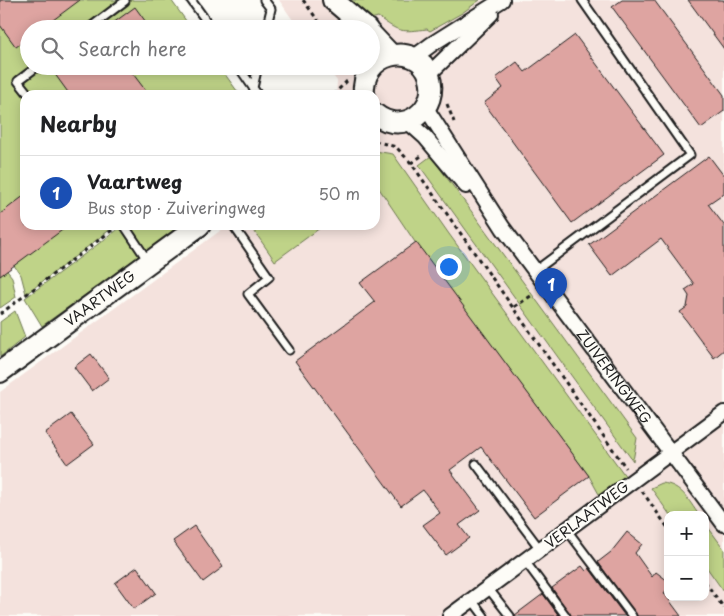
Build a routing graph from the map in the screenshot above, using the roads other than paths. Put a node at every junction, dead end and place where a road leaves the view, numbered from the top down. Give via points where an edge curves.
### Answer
1 (192, 0) edge
2 (264, 0) edge
3 (333, 0) edge
4 (503, 0) edge
5 (582, 0) edge
6 (125, 1) dead end
7 (100, 20) edge
8 (206, 20) edge
9 (268, 20) edge
10 (343, 20) edge
11 (356, 20) edge
12 (380, 43) edge
13 (391, 55) junction
14 (413, 58) junction
15 (380, 60) edge
16 (429, 74) junction
17 (26, 75) edge
18 (244, 75) edge
19 (256, 75) edge
20 (367, 75) edge
21 (253, 88) joint
22 (25, 90) edge
23 (364, 90) edge
24 (426, 108) junction
25 (380, 117) edge
26 (407, 122) junction
27 (503, 228) junction
28 (127, 230) edge
29 (193, 230) edge
30 (236, 230) edge
31 (150, 263) junction
32 (535, 271) junction
33 (289, 350) dead end
34 (0, 372) edge
35 (724, 413) edge
36 (672, 453) junction
37 (476, 464) dead end
38 (724, 524) edge
39 (567, 530) junction
40 (540, 549) junction
41 (525, 561) junction
42 (488, 588) junction
43 (472, 600) junction
44 (450, 616) edge
45 (484, 616) edge
46 (510, 616) edge
47 (566, 616) edge
48 (632, 616) edge

1 - 8 lane
2 - 9 lane via 270,9
3 - 10 street
3 - 11 street
4 - 14 street
4 - 16 street
5 - 32 lane via 690,155
6 - 7 lane
12 - 13 street
13 - 14 street
13 - 15 street
14 - 16 street
16 - 24 street via 432,92
17 - 22 lane via 18,81
18 - 21 lane
19 - 21 lane
20 - 23 street
24 - 26 street
24 - 27 street, ZUIVERINGWEG
25 - 26 street via 391,122
26 - 27 street, ZUIVERINGWEG via 425,137
27 - 32 street, ZUIVERINGWEG
28 - 31 lane
29 - 31 street, VAARTWEG
30 - 33 lane via 269,277 248,294
31 - 34 street, VAARTWEG
32 - 36 street, ZUIVERINGWEG
35 - 36 street, VERLAATWEG
36 - 38 street, ZUIVERINGWEG
36 - 39 street, VERLAATWEG
37 - 40 lane
39 - 40 street, VERLAATWEG
39 - 48 lane
40 - 41 street, VERLAATWEG
41 - 42 street, VERLAATWEG
41 - 47 lane
42 - 43 street, VERLAATWEG
42 - 46 lane
43 - 44 street, VERLAATWEG
43 - 45 lane

